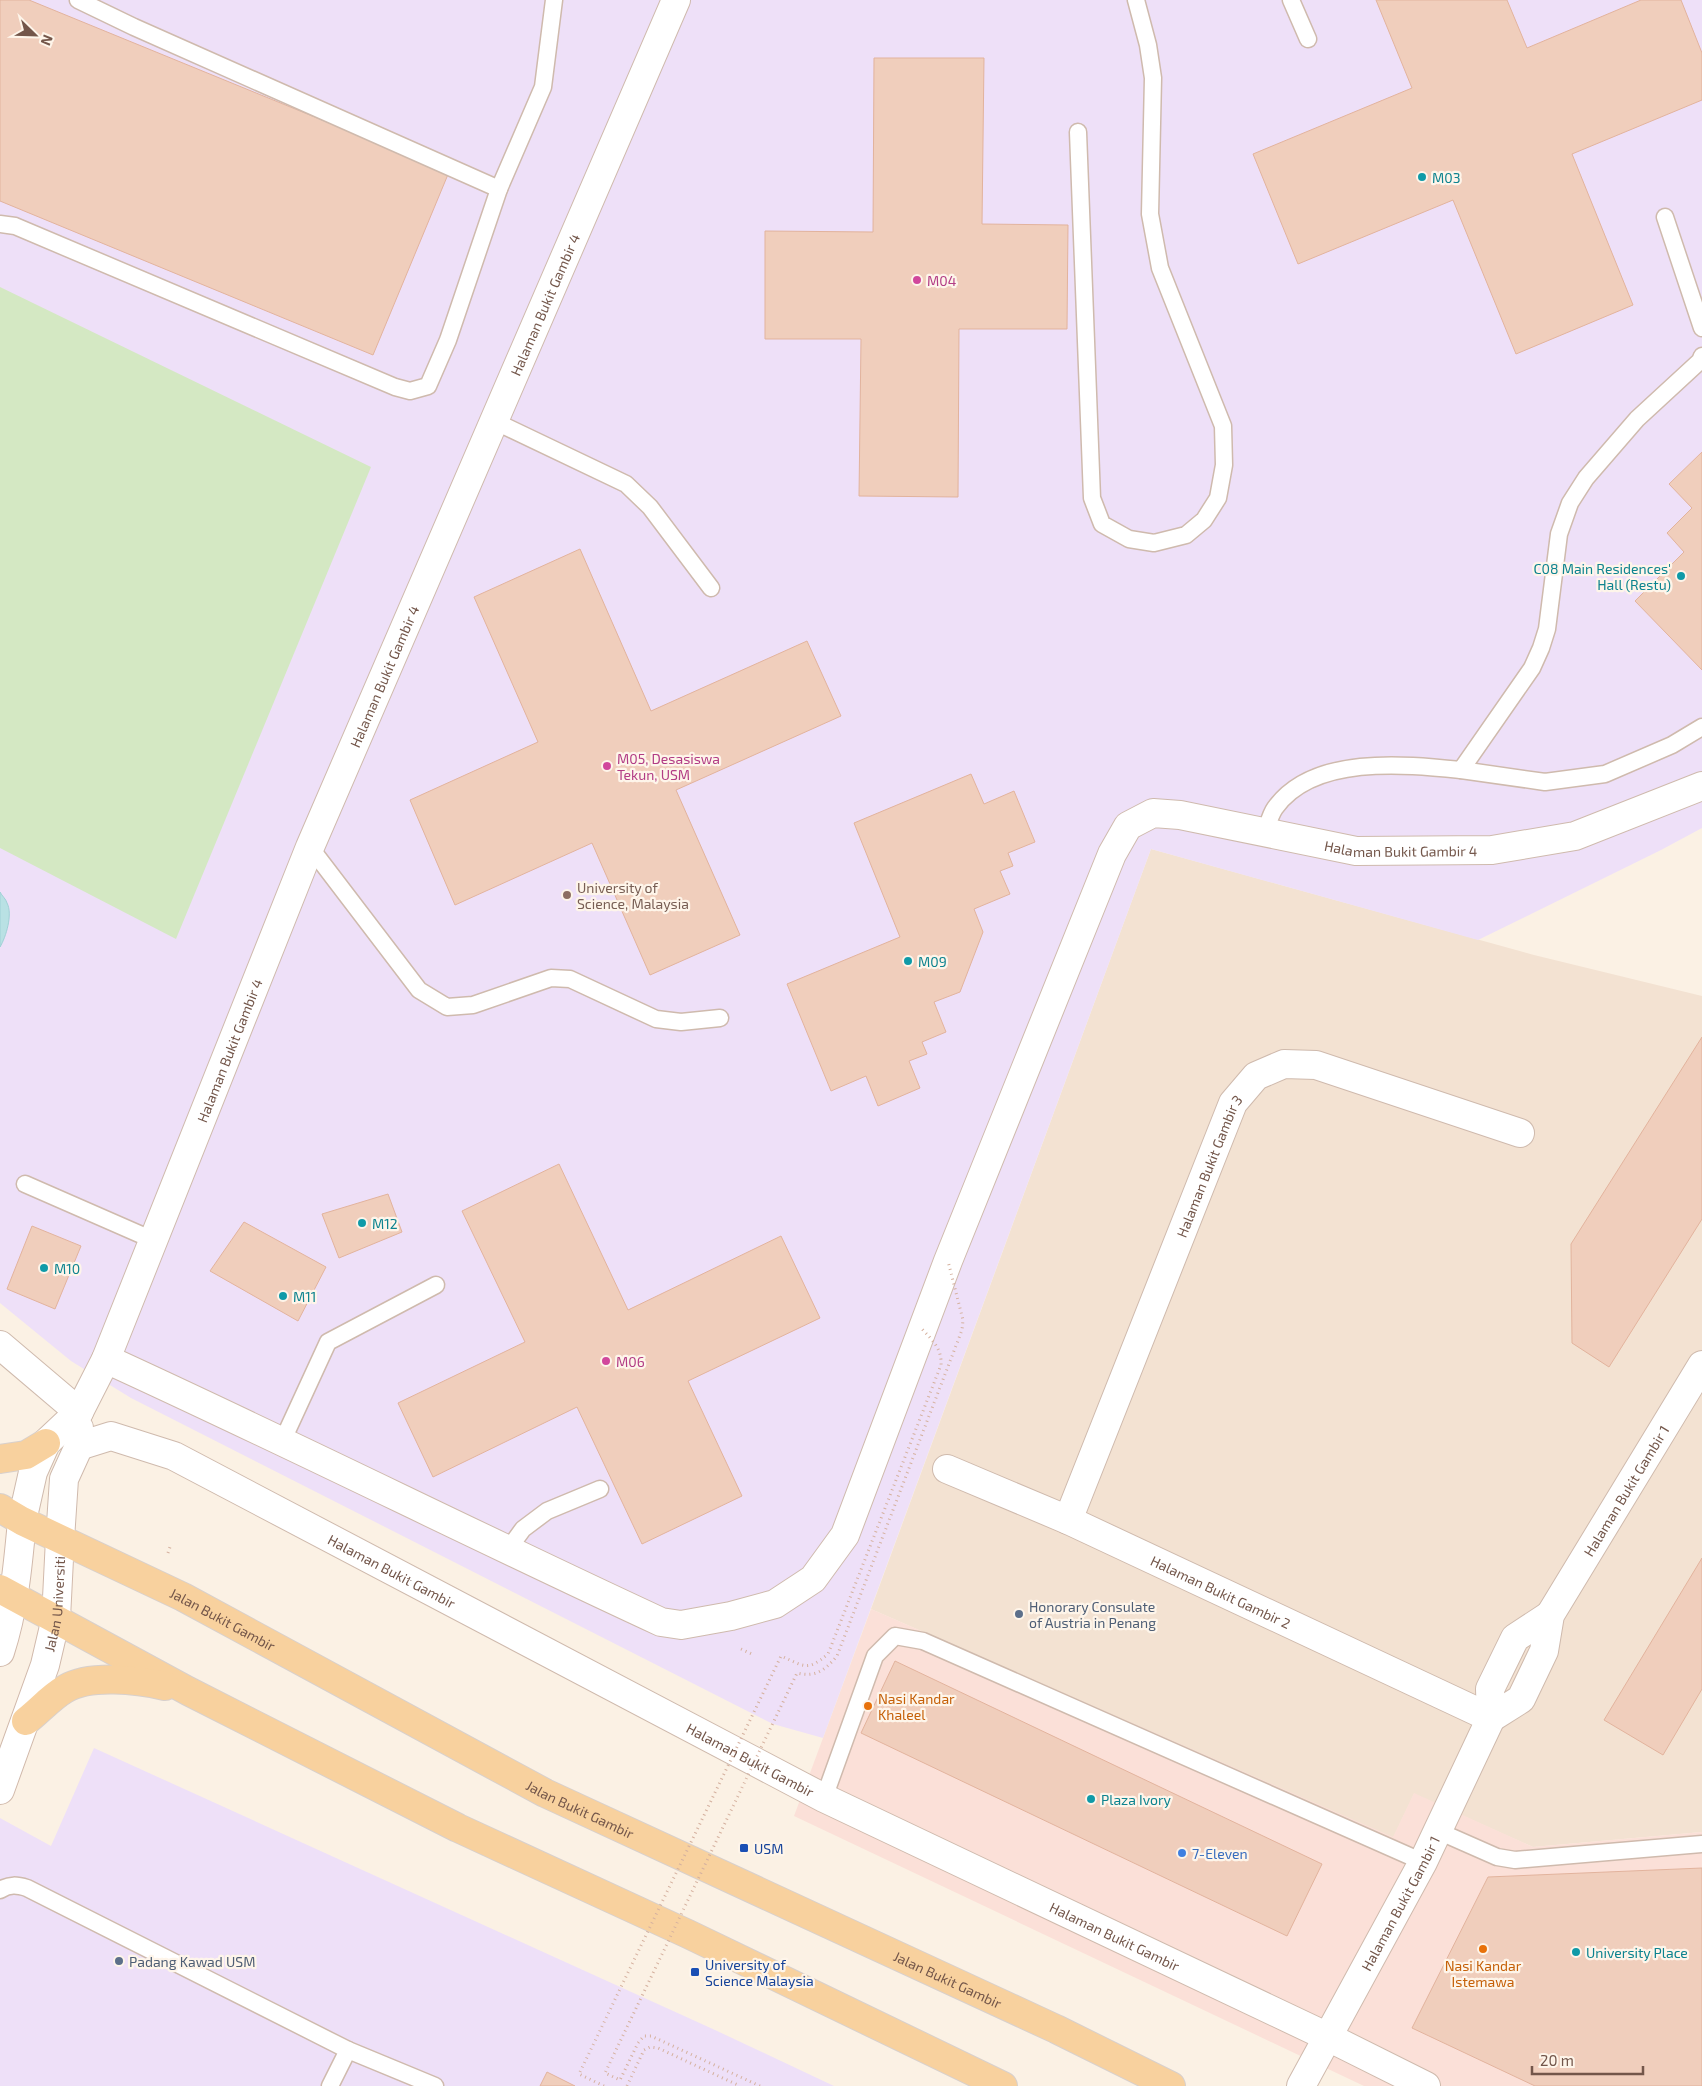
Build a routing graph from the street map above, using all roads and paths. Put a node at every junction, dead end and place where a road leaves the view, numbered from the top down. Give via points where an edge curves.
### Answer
1 (78, 0) edge
2 (554, 0) edge
3 (676, 0) edge
4 (1136, 0) edge
5 (1291, 0) edge
6 (1308, 39) dead end
7 (1078, 132) dead end
8 (499, 189) junction
9 (1665, 217) dead end
10 (0, 224) edge
11 (1702, 328) edge
12 (1702, 356) edge
13 (494, 421) junction
14 (711, 588) dead end
15 (1702, 727) edge
16 (1461, 770) junction
17 (1702, 786) edge
18 (1265, 833) junction
19 (310, 847) junction
20 (720, 1018) dead end
21 (1520, 1133) dead end
22 (25, 1184) dead end
23 (153, 1240) junction
24 (948, 1261) junction
25 (436, 1285) dead end
26 (922, 1329) junction
27 (0, 1345) edge
28 (106, 1359) junction
29 (1702, 1365) edge
30 (79, 1412) junction
31 (282, 1442) junction
32 (46, 1443) junction
33 (79, 1446) junction
34 (0, 1459) edge
35 (947, 1469) dead end
36 (600, 1489) dead end
37 (11, 1515) edge
38 (1068, 1520) junction
39 (60, 1539) junction
40 (507, 1551) junction
41 (7, 1593) edge
42 (56, 1618) junction
43 (0, 1652) edge
44 (188, 1691) junction
45 (1491, 1718) junction
46 (26, 1721) junction
47 (0, 1790) edge
48 (824, 1798) junction
49 (1438, 1831) junction
50 (1702, 1844) edge
51 (1423, 1862) junction
52 (0, 1890) edge
53 (1328, 2037) junction
54 (348, 2050) junction
55 (330, 2086) edge
56 (435, 2086) edge
57 (604, 2086) edge
58 (627, 2086) edge
59 (740, 2086) edge
60 (760, 2086) edge
61 (1002, 2086) edge
62 (1171, 2086) edge
63 (1302, 2086) edge
64 (1426, 2086) edge

1 - 8 lane via 134,28
2 - 8 lane via 543,87
3 - 13 street, Halaman Bukit Gambir 4
4 - 7 lane via 1153,78 1150,214 1160,268 1222,426 1224,465 1218,498 1204,520 1186,535 1154,543 1129,539 1102,524 1092,498
5 - 6 lane
8 - 10 lane via 448,340 428,386 410,391 15,226
9 - 11 lane
12 - 16 lane via 1637,419 1586,478 1570,503 1559,534 1547,629 1541,648 1532,668
13 - 14 lane via 626,484 650,506
13 - 19 street, Halaman Bukit Gambir 4
15 - 16 lane via 1672,746 1604,774 1545,782
16 - 18 lane via 1360,766 1312,778 1290,791 1274,810
17 - 18 street, Halaman Bukit Gambir 4 via 1575,836 1492,850 1356,851
18 - 24 street, Halaman Bukit Gambir 4 via 1180,815 1153,813 1128,826 1112,854
19 - 20 lane via 419,990 447,1007 473,1005 551,978 570,979 656,1019 681,1022
19 - 23 street, Halaman Bukit Gambir 4
21 - 38 street, Halaman Bukit Gambir 3 via 1316,1065 1284,1064 1256,1076 1233,1103
22 - 23 lane
23 - 28 street, Halaman Bukit Gambir 4
24 - 26 street, Halaman Bukit Gambir 4
24 - 60 path, bridge via 962,1330 837,1656 820,1672 808,1676 798,1673 605,2073 620,2080 638,2043 644,2036 651,2036
25 - 31 lane via 328,1342
26 - 40 street, Halaman Bukit Gambir 4 via 845,1535 813,1579 775,1604 681,1625 661,1622
26 - 57 path, bridge via 939,1348 941,1365 828,1654 815,1665 805,1666 781,1656 578,2074
27 - 30 street
28 - 30 street, Jalan Universiti
28 - 31 street, Halaman Bukit Gambir 4
29 - 45 street, Halaman Bukit Gambir 1 via 1550,1615 1544,1651 1521,1699
30 - 32 street, Jalan Universiti
30 - 33 street, Jalan Universiti
31 - 40 street, Halaman Bukit Gambir 4
32 - 34 main road via 26,1455
32 - 37 street, Jalan Universiti
33 - 39 street, Jalan Universiti via 64,1479
33 - 48 street, Halaman Bukit Gambir via 111,1436 174,1456
35 - 38 street, Halaman Bukit Gambir 2
36 - 40 lane via 547,1511 523,1529
37 - 39 main road, Jalan Bukit Gambir
37 - 41 street, Jalan Universiti
38 - 45 street, Halaman Bukit Gambir 2
39 - 42 street, Jalan Universiti
39 - 62 main road, Jalan Bukit Gambir via 183,1597 545,1793 1056,2029
41 - 42 main road
41 - 43 street, Jalan Universiti via 7,1631
42 - 44 main road
42 - 46 street, Jalan Universiti via 45,1665
44 - 46 main road via 143,1682 82,1682 66,1689
44 - 61 main road via 458,1828 688,1934
45 - 49 street, Halaman Bukit Gambir 1
46 - 47 street, Jalan Universiti
48 - 51 lane via 875,1656 895,1636 923,1641
48 - 53 street, Halaman Bukit Gambir
49 - 50 lane via 1497,1857 1515,1860
49 - 51 street, Halaman Bukit Gambir 1
51 - 53 street, Halaman Bukit Gambir 1
52 - 54 lane via 17,1885 27,1888
53 - 63 street, Halaman Bukit Gambir 1
53 - 64 street, Halaman Bukit Gambir
54 - 55 lane
54 - 56 lane
58 - 59 path via 644,2050 650,2047

